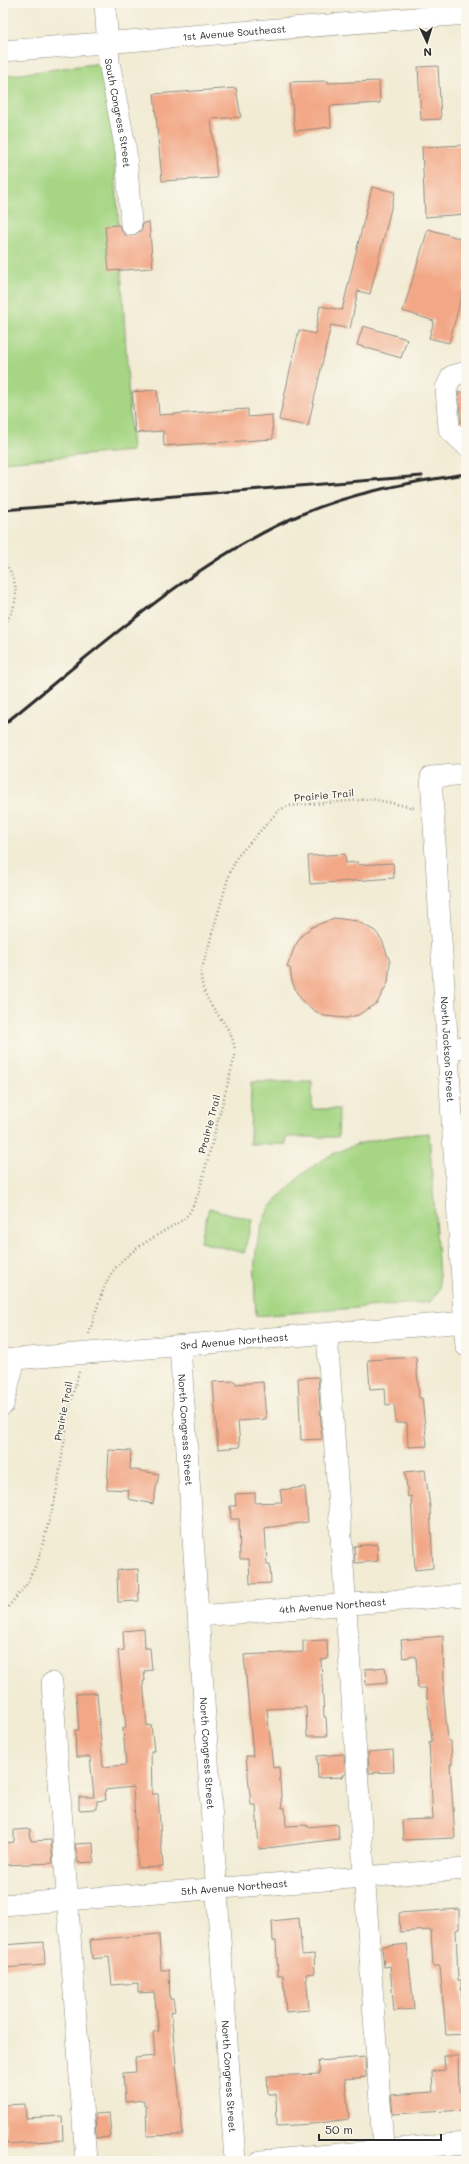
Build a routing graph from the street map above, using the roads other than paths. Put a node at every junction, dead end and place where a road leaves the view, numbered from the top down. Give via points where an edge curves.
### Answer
1 (105, 3) edge
2 (375, 12) edge
3 (466, 14) edge
4 (107, 42) junction
5 (3, 51) edge
6 (131, 224) dead end
7 (466, 372) edge
8 (466, 445) edge
9 (466, 774) edge
10 (457, 1048) edge
11 (465, 1322) edge
12 (327, 1334) junction
13 (180, 1346) junction
14 (466, 1346) edge
15 (9, 1360) edge
16 (3, 1402) edge
17 (466, 1595) edge
18 (346, 1604) junction
19 (199, 1616) junction
20 (52, 1683) dead end
21 (466, 1869) edge
22 (364, 1877) junction
23 (217, 1888) junction
24 (68, 1900) junction
25 (3, 1905) edge
26 (466, 2143) edge
27 (383, 2156) edge
28 (86, 2161) edge
29 (234, 2161) edge
30 (261, 2161) edge

1 - 4 street, South Congress Street
2 - 3 street, 1st Avenue Southeast
2 - 4 street, 1st Avenue Southeast
4 - 5 street, 1st Avenue Southeast
4 - 6 street, South Congress Street via 126,151
7 - 8 street via 452,376 446,388 449,430
9 - 10 street, North Jackson Street via 431,777
10 - 11 street, North Jackson Street
11 - 12 street, 3rd Avenue Northeast
11 - 14 street, North Jackson Street
12 - 13 street, 3rd Avenue Northeast
12 - 18 street
13 - 15 street, 3rd Avenue Northeast
13 - 19 street, North Congress Street
15 - 16 street
17 - 18 street, 4th Avenue Northeast
18 - 19 street, 4th Avenue Northeast
18 - 22 street
19 - 23 street, North Congress Street
20 - 24 street
21 - 22 street, 5th Avenue Northeast
22 - 23 street, 5th Avenue Northeast
22 - 27 street
23 - 24 street, 5th Avenue Northeast
23 - 29 street, North Congress Street
24 - 25 street, 5th Avenue Northeast
24 - 28 street
26 - 27 street
27 - 30 street

